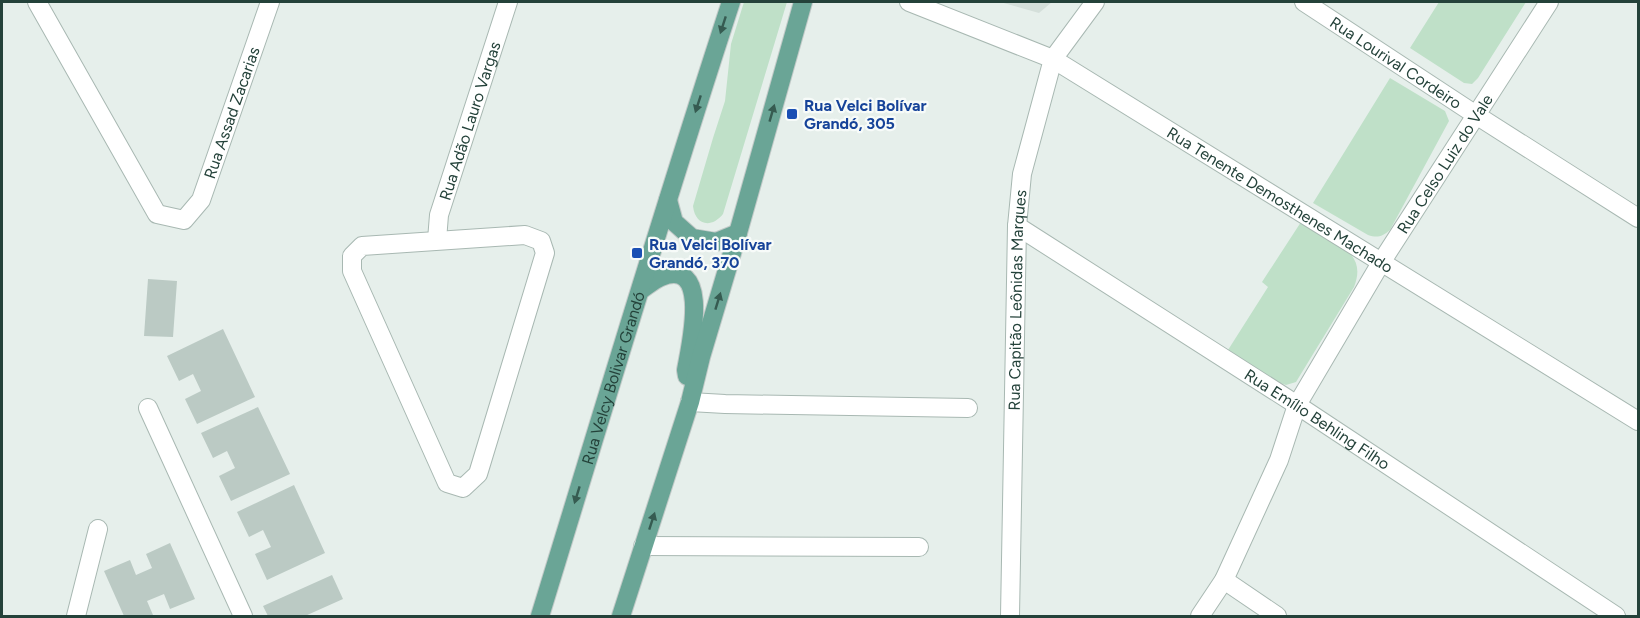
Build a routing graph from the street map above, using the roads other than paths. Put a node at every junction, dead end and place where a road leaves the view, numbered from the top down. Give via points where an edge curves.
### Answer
1 (37, 2) edge
2 (270, 2) edge
3 (508, 2) edge
4 (731, 2) edge
5 (803, 2) edge
6 (909, 2) edge
7 (1095, 2) edge
8 (1304, 2) edge
9 (1549, 2) edge
10 (1053, 59) junction
11 (1476, 115) junction
12 (667, 198) junction
13 (1638, 218) edge
14 (1017, 226) junction
15 (738, 233) junction
16 (437, 240) junction
17 (1382, 261) junction
18 (641, 290) junction
19 (690, 402) junction
20 (1297, 405) junction
21 (147, 408) dead end
22 (968, 408) dead end
23 (1638, 421) edge
24 (98, 529) dead end
25 (643, 546) junction
26 (919, 547) dead end
27 (1224, 580) junction
28 (76, 616) edge
29 (242, 616) edge
30 (540, 616) edge
31 (621, 616) edge
32 (1010, 616) edge
33 (1200, 616) edge
34 (1277, 616) edge
35 (1616, 616) edge

1 - 2 street, Rua Assad Zacarias via 157,214 184,220 201,200
3 - 16 street, Rua Adão Lauro Vargas via 439,215
4 -> 12 main road, Rua Velcy Bolivar Grandó
15 -> 5 main road
6 - 10 street, Rua Tenente Demosthenes Machado
7 - 10 street, Rua Capitão Leônidas Marques
8 - 11 street, Rua Lourival Cordeiro
9 - 11 street, Rua Celso Luiz do Vale
10 - 14 street, Rua Capitão Leônidas Marques via 1022,174
10 - 17 street, Rua Tenente Demosthenes Machado
11 - 13 street, Rua Lourival Cordeiro
11 - 17 street, Rua Celso Luiz do Vale
12 - 15 main road via 674,222 692,238 716,242
12 - 18 main road, Rua Velcy Bolivar Grandó
14 - 20 street, Rua Emílio Behling Filho
14 - 32 street, Rua Capitão Leônidas Marques
19 -> 15 main road
16 - 16 street via 525,235 541,241 545,253 478,474 462,488 447,483 352,271 352,256 362,246
17 - 20 street, Rua Celso Luiz do Vale
17 - 23 street, Rua Tenente Demosthenes Machado
18 - 19 main road via 659,278 678,274 691,286 696,308 686,370
18 -> 30 main road, Rua Velcy Bolivar Grandó
19 - 22 street
25 -> 19 main road
20 - 27 street, Rua Celso Luiz do Vale via 1279,460
20 - 35 street, Rua Emílio Behling Filho
21 - 29 street
24 - 28 street
25 - 26 street
25 - 31 main road
27 - 33 street, Rua Celso Luiz do Vale
27 - 34 street

